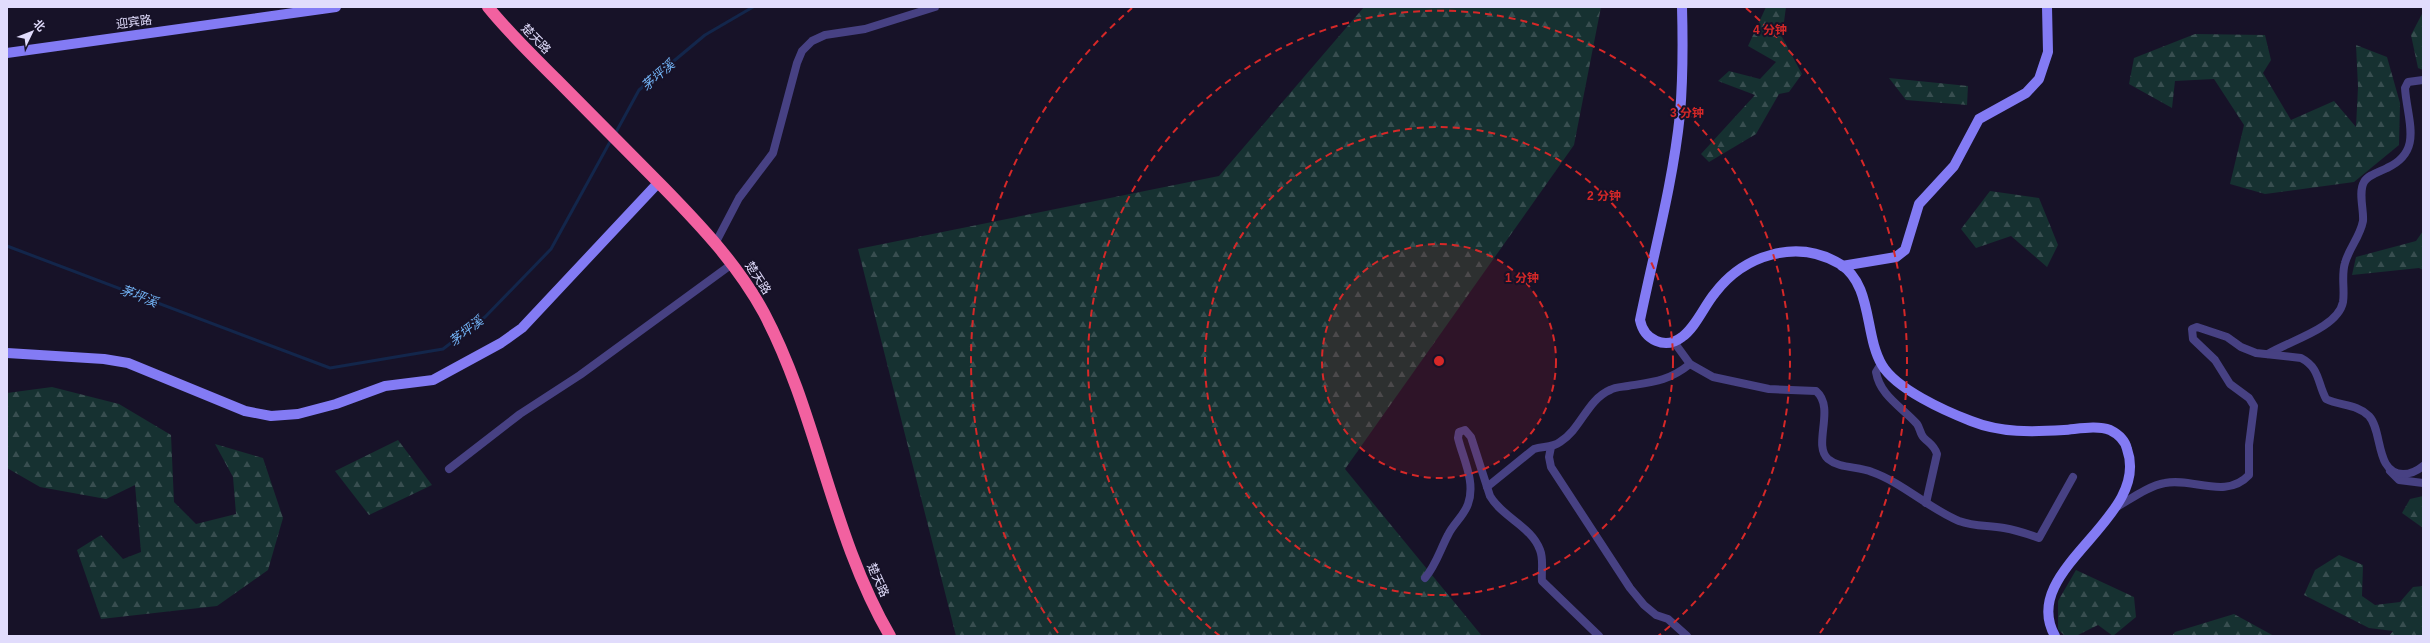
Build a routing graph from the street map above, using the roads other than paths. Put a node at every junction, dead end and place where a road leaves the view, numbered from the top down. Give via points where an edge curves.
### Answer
1 (336, 7) edge
2 (488, 7) edge
3 (935, 7) edge
4 (1682, 7) edge
5 (2047, 7) edge
6 (7, 53) edge
7 (2423, 80) edge
8 (658, 183) junction
9 (716, 242) junction
10 (732, 264) junction
11 (1842, 266) junction
12 (1674, 342) junction
13 (7, 353) edge
14 (2268, 355) junction
15 (1690, 364) junction
16 (1881, 364) junction
17 (1551, 447) junction
18 (2423, 466) edge
19 (2389, 468) junction
20 (449, 469) dead end
21 (2073, 477) dead end
22 (2423, 483) edge
23 (1487, 487) junction
24 (1926, 503) junction
25 (2115, 508) junction
26 (1425, 578) dead end
27 (890, 636) edge
28 (1599, 636) edge
29 (1687, 636) edge
30 (2055, 636) edge

1 - 6 street, 迎宾路
2 - 8 highway, 楚天路
3 - 9 street via 865,29 825,35 812,41 802,51 773,153 739,198
4 - 12 street via 1680,115 1640,320 1644,331 1652,339 1659,343
5 - 11 street via 2048,52 2039,79 2018,98 1979,119 1954,166 1919,204 1905,250 1896,257
7 - 14 street via 2408,82 2405,88 2411,131 2406,154 2399,163 2372,175 2364,182 2363,222 2344,264 2343,304 2338,314 2320,329 2284,344
8 - 9 highway, 楚天路
8 - 13 street via 522,328 501,343 433,380 385,386 336,404 298,414 272,416 245,411 128,363 104,359
9 - 10 highway, 楚天路
10 - 20 street via 580,375 520,414
10 - 27 highway, 楚天路 via 763,313 782,351 850,551 867,592
11 - 12 street via 1821,256 1800,252 1778,253 1756,259 1738,270 1722,285 1686,334
11 - 16 street via 1852,275 1858,287
12 - 15 street
14 - 19 street via 2286,356 2307,362 2317,373 2326,399 2367,414 2377,430
14 - 25 street via 2249,351 2227,337 2202,327 2192,329 2193,339 2215,360 2230,384 2249,398 2254,406 2249,446 2250,468 2244,480 2231,485 2216,487 2166,482
15 - 17 street via 1668,379 1611,389 1587,411 1570,434
15 - 24 street via 1702,372 1725,380 1769,389 1816,391 1822,395 1824,403 1823,449 1827,458 1835,464 1871,471 1888,478
16 - 24 street via 1876,372 1877,381 1887,396 1917,424 1922,435 1935,446 1937,454
16 - 25 street via 1891,376 1917,394 1970,421 1986,426 2017,432 2103,428 2118,435 2127,448 2130,464 2126,485
17 - 23 street via 1543,446 1534,450
17 - 29 street via 1551,467 1630,588 1644,606 1656,615 1668,619
18 - 19 street via 2416,472 2402,474
19 - 22 street via 2390,473 2399,480
21 - 24 street via 2039,538 2002,527 1978,527 1960,522
23 - 26 street via 1471,437 1462,430 1458,438 1469,476 1468,504 1448,534 1433,568
23 - 28 street via 1495,504 1517,521 1536,542 1542,559 1542,581
25 - 30 street via 2069,565 2053,591 2048,611

